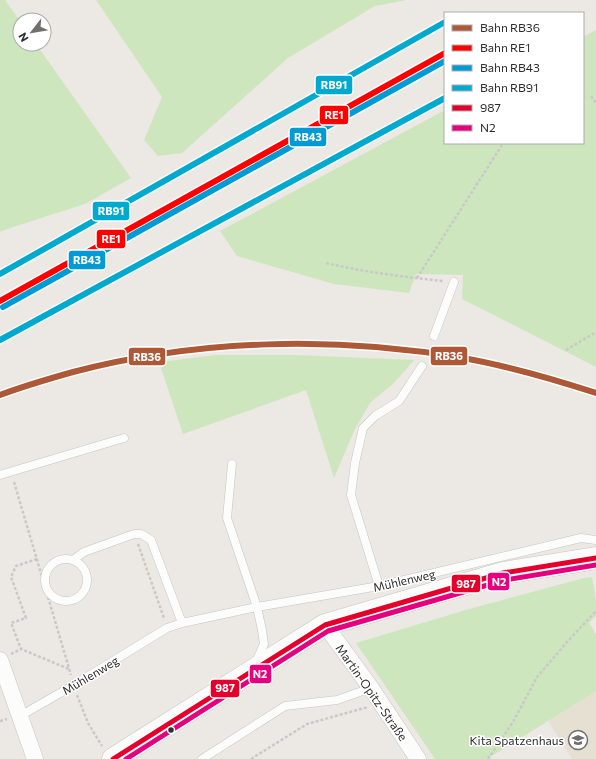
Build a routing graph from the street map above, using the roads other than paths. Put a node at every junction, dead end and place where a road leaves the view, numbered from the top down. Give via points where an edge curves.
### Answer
1 (454, 282) road end
2 (434, 336) dead end
3 (422, 366) dead end
4 (124, 438) dead end
5 (232, 464) dead end
6 (0, 475) edge
7 (596, 555) edge
8 (74, 560) junction
9 (379, 586) junction
10 (257, 607) junction
11 (182, 623) junction
12 (325, 625) junction
13 (0, 660) edge
14 (252, 672) junction
15 (371, 688) junction
16 (20, 716) junction
17 (108, 753) edge
18 (35, 759) edge
19 (202, 759) edge
20 (418, 759) edge

1 - 2 lane
3 - 9 lane via 399,401 375,416 363,428 355,463 351,495
4 - 6 lane
5 - 10 lane via 227,518
7 - 9 lane, Mühlenweg via 581,538
7 - 12 street, Mühlenweg via 503,573
8 - 8 lane via 57,560 46,572 47,589 59,600 75,599 86,587 86,571
8 - 11 lane via 84,552 134,534 141,534 151,540
9 - 10 lane, Mühlenweg
10 - 11 lane, Mühlenweg
10 - 14 lane via 264,644
11 - 16 lane, Mühlenweg via 167,628
12 - 14 street, Mühlenweg
12 - 15 street, Martin-Opitz-Straße
13 - 16 street
14 - 17 street, Mühlenweg
15 - 19 lane via 337,700 285,706
15 - 20 street, Martin-Opitz-Straße
16 - 18 street

